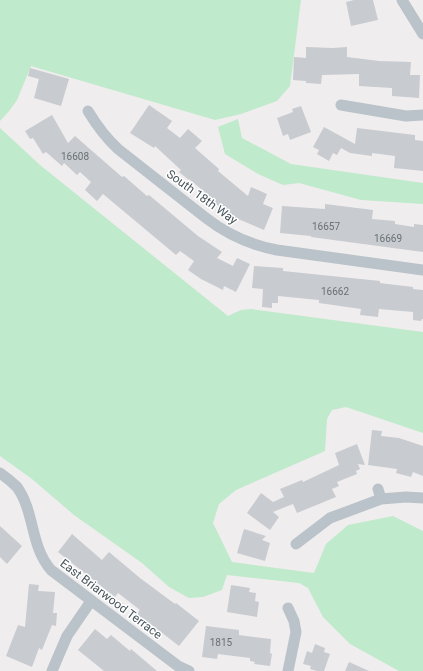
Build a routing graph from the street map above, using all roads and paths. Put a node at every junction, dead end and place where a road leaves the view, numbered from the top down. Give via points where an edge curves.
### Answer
1 (402, 0) edge
2 (423, 34) edge
3 (341, 104) dead end
4 (88, 111) dead end
5 (423, 115) edge
6 (423, 270) edge
7 (0, 473) edge
8 (423, 498) edge
9 (296, 544) dead end
10 (91, 601) junction
11 (288, 608) dead end
12 (52, 671) edge
13 (189, 671) edge
14 (288, 671) edge

1 - 2 street
3 - 5 street via 406,116
4 - 6 street, South 18th Way via 98,129 118,149 206,218 238,239 277,250
7 - 10 street, East Briarwood Terrace via 16,486 22,495 43,561
8 - 9 street via 379,494 356,509 330,518
10 - 12 street via 67,636
10 - 13 street, East Briarwood Terrace via 178,666
11 - 14 street via 296,632

